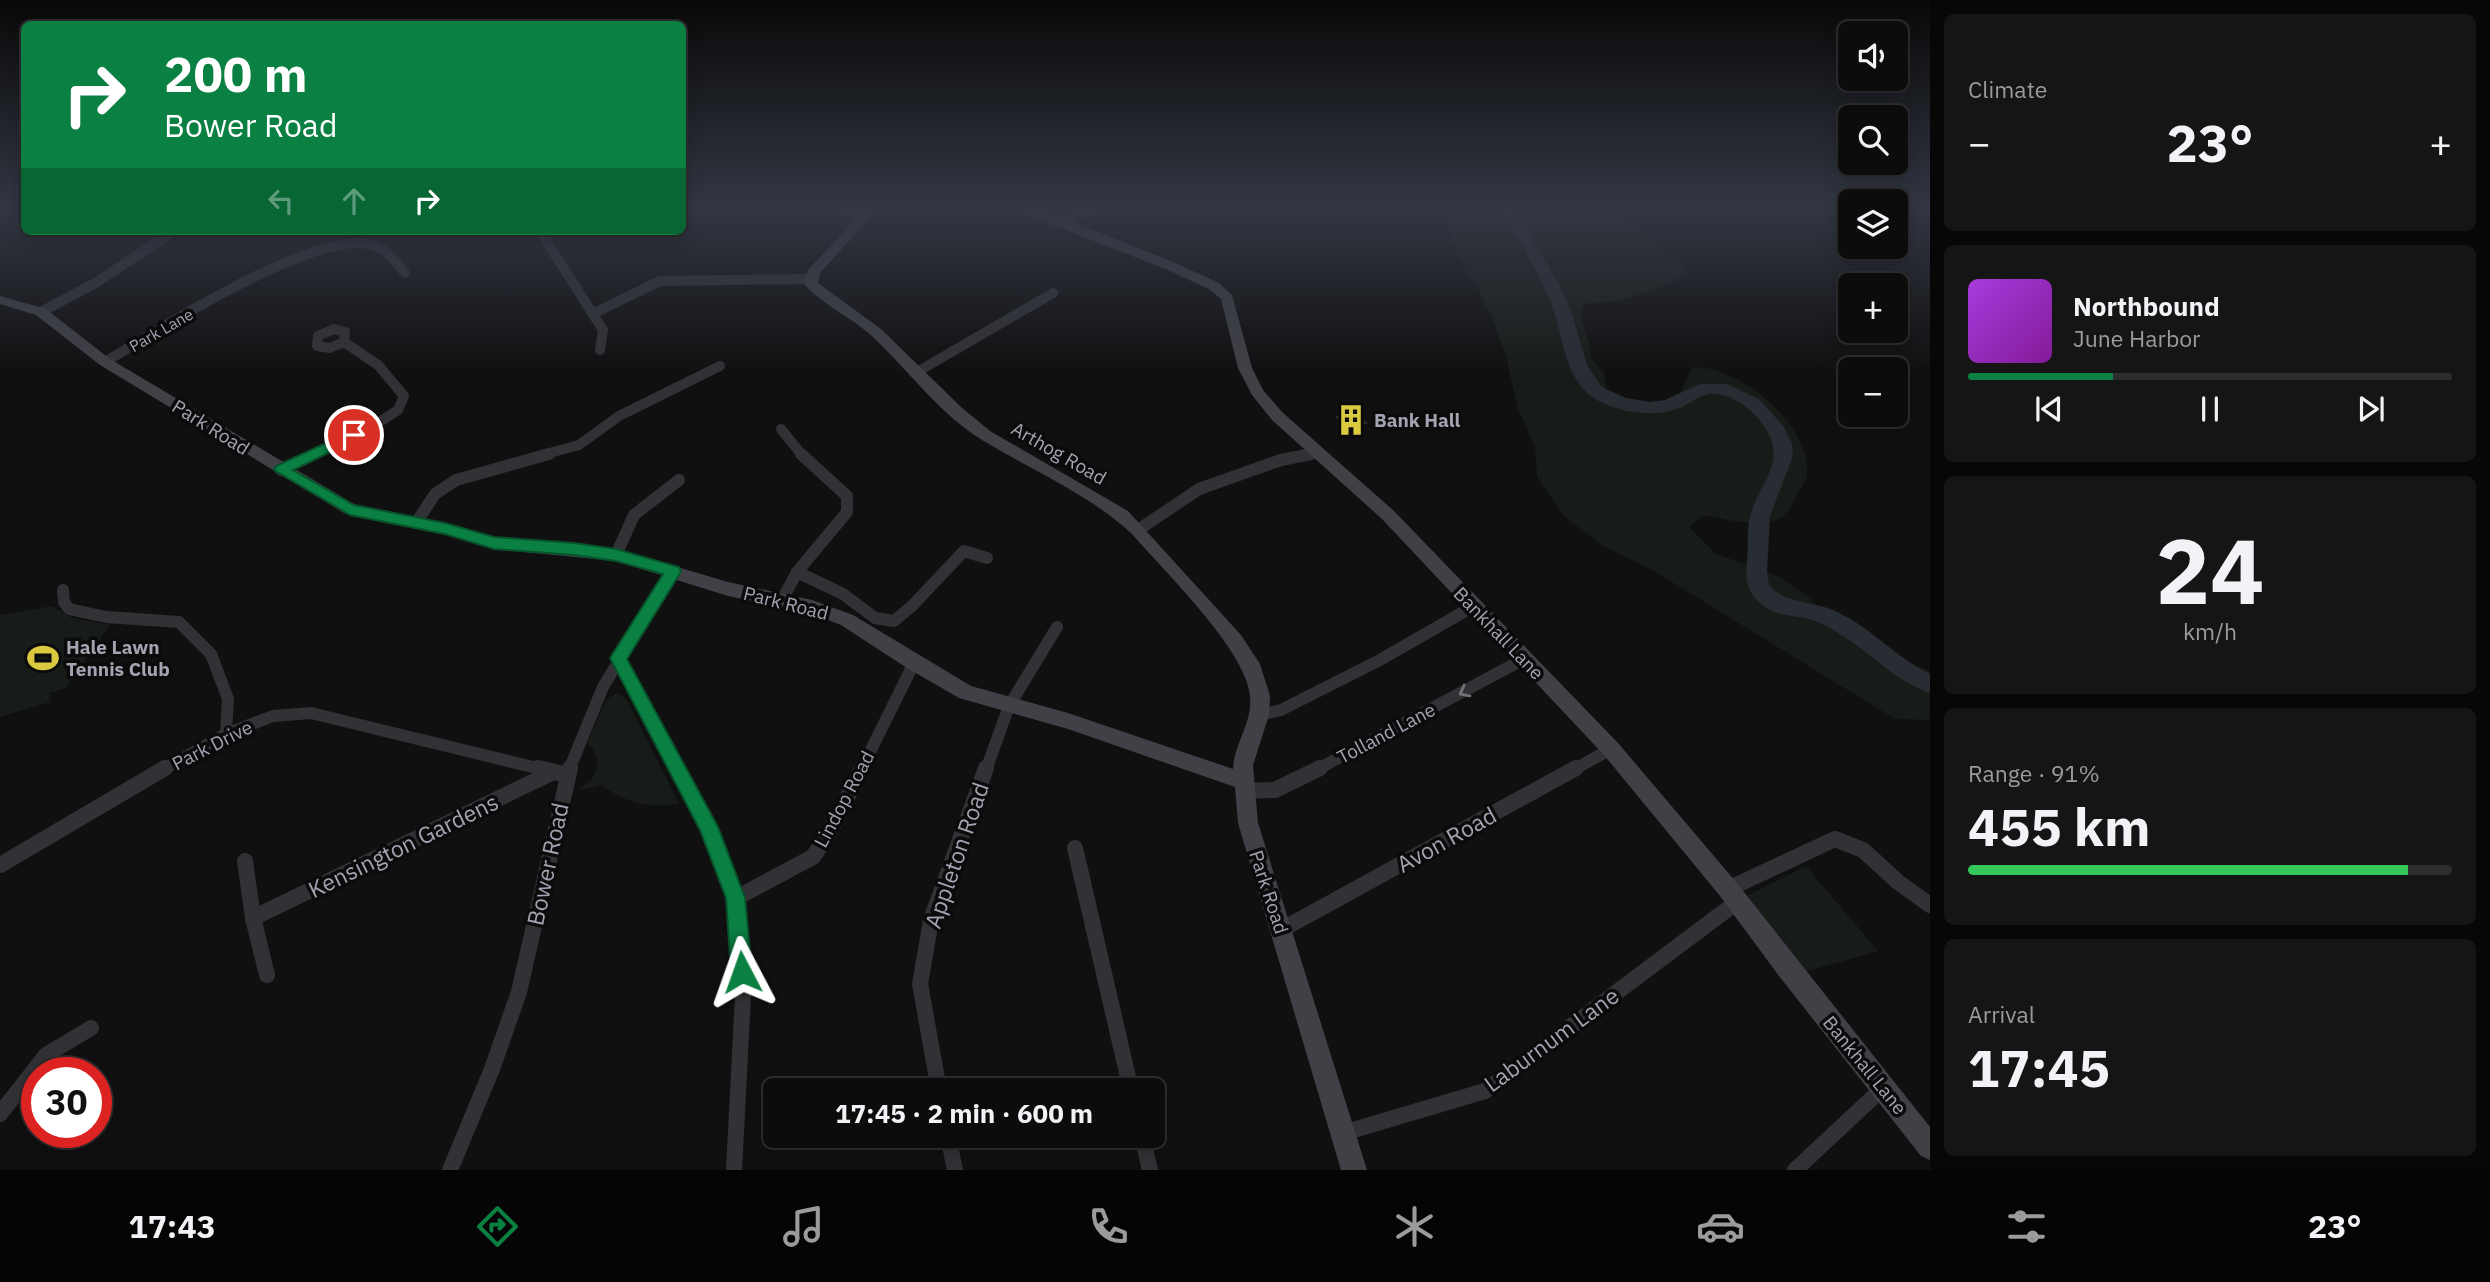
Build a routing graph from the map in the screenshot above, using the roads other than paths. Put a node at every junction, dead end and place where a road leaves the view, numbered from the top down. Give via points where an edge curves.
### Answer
1 (126, 263) edge
2 (289, 263) edge
3 (395, 263) edge
4 (560, 263) edge
5 (823, 263) edge
6 (1158, 263) edge
7 (404, 273) dead end
8 (811, 279) junction
9 (1053, 293) dead end
10 (0, 300) edge
11 (41, 312) junction
12 (592, 314) junction
13 (344, 342) dead end
14 (600, 350) dead end
15 (105, 362) junction
16 (720, 366) dead end
17 (917, 372) junction
18 (781, 429) dead end
19 (1319, 452) junction
20 (281, 470) junction
21 (679, 480) dead end
22 (416, 523) junction
23 (1138, 530) junction
24 (616, 555) junction
25 (987, 558) dead end
26 (673, 571) junction
27 (797, 572) junction
28 (63, 590) dead end
29 (782, 600) junction
30 (1474, 606) junction
31 (1057, 627) dead end
32 (618, 658) junction
33 (1524, 659) junction
34 (914, 663) junction
35 (1009, 706) junction
36 (1259, 715) junction
37 (226, 734) junction
38 (1611, 749) junction
39 (560, 774) junction
40 (1243, 786) junction
41 (1075, 848) dead end
42 (245, 861) dead end
43 (0, 865) edge
44 (1733, 896) junction
45 (736, 898) junction
46 (1930, 905) edge
47 (253, 918) junction
48 (1281, 930) junction
49 (267, 975) dead end
50 (91, 1028) dead end
51 (937, 1078) edge
52 (1128, 1078) edge
53 (1883, 1088) junction
54 (0, 1114) edge
55 (1343, 1133) junction
56 (1930, 1147) edge
57 (950, 1148) edge
58 (1145, 1148) edge
59 (450, 1170) edge
60 (734, 1170) edge
61 (955, 1170) edge
62 (1150, 1170) edge
63 (1354, 1170) edge
64 (1795, 1170) edge

1 - 11 street
2 - 15 street, Park Lane via 226,292
3 - 7 street, Park Lane
4 - 12 street
5 - 8 street
6 - 19 street, Bankhall Lane via 1214,286 1227,298 1245,368 1257,391 1277,416
8 - 12 street via 660,281
8 - 17 street, Arthog Road via 812,285 876,332
9 - 17 street
10 - 11 street, Park Road
11 - 15 street, Park Road
12 - 14 street via 603,330
13 - 20 street via 364,352 395,381 404,396 398,410
15 - 20 street, Park Road
16 - 22 street via 619,416 579,444 456,480 435,494
17 - 23 street, Arthog Road via 985,435 1085,491
18 - 27 street via 805,459 847,496 847,512
19 - 23 street via 1281,460 1199,489
19 - 30 street, Bankhall Lane
20 - 22 street, Park Road via 350,509
21 - 24 street via 634,515
22 - 24 street, Park Road via 494,543
23 - 36 street, Arthog Road via 1245,652 1256,677
24 - 26 street, Park Road
25 - 27 street via 964,551 894,621 875,618 843,594
26 - 29 street, Park Road
26 - 32 street, Bower Road
27 - 29 street
28 - 37 street via 69,609 106,617 178,622 211,654 228,699
29 - 34 street, Park Road via 847,620
30 - 33 street, Bankhall Lane
30 - 36 street via 1378,661 1281,710
31 - 35 street, Appleton Road
32 - 39 street, Bower Road
32 - 45 street via 708,827
33 - 38 street, Bankhall Lane
33 -> 40 street, Tolland Lane via 1275,790 1264,793
34 - 35 street, Park Road via 966,692
34 - 45 street, Lindop Road via 813,857
35 - 40 street, Park Road via 1068,721
35 - 51 street, Appleton Road via 931,920 920,984
36 - 40 street, Arthog Road via 1246,748
37 - 39 street, Park Drive via 273,716 311,713
37 - 43 street, Park Drive
38 - 44 street, Bankhall Lane
38 - 48 street, Avon Road
39 - 47 street, Kensington Gardens
39 - 59 street, Bower Road via 526,967
40 - 48 street, Park Road via 1255,849
41 - 52 street
42 - 47 street
44 - 46 street via 1835,839 1852,842 1871,854 1897,882
44 - 53 street, Bankhall Lane
44 - 55 street, Laburnum Lane via 1485,1091
45 - 60 street via 743,996
47 - 49 street
48 - 55 street, Park Road
50 - 54 street via 46,1055
53 - 56 street, Bankhall Lane
53 - 64 street
55 - 63 street, Park Road
57 - 61 street
58 - 62 street

